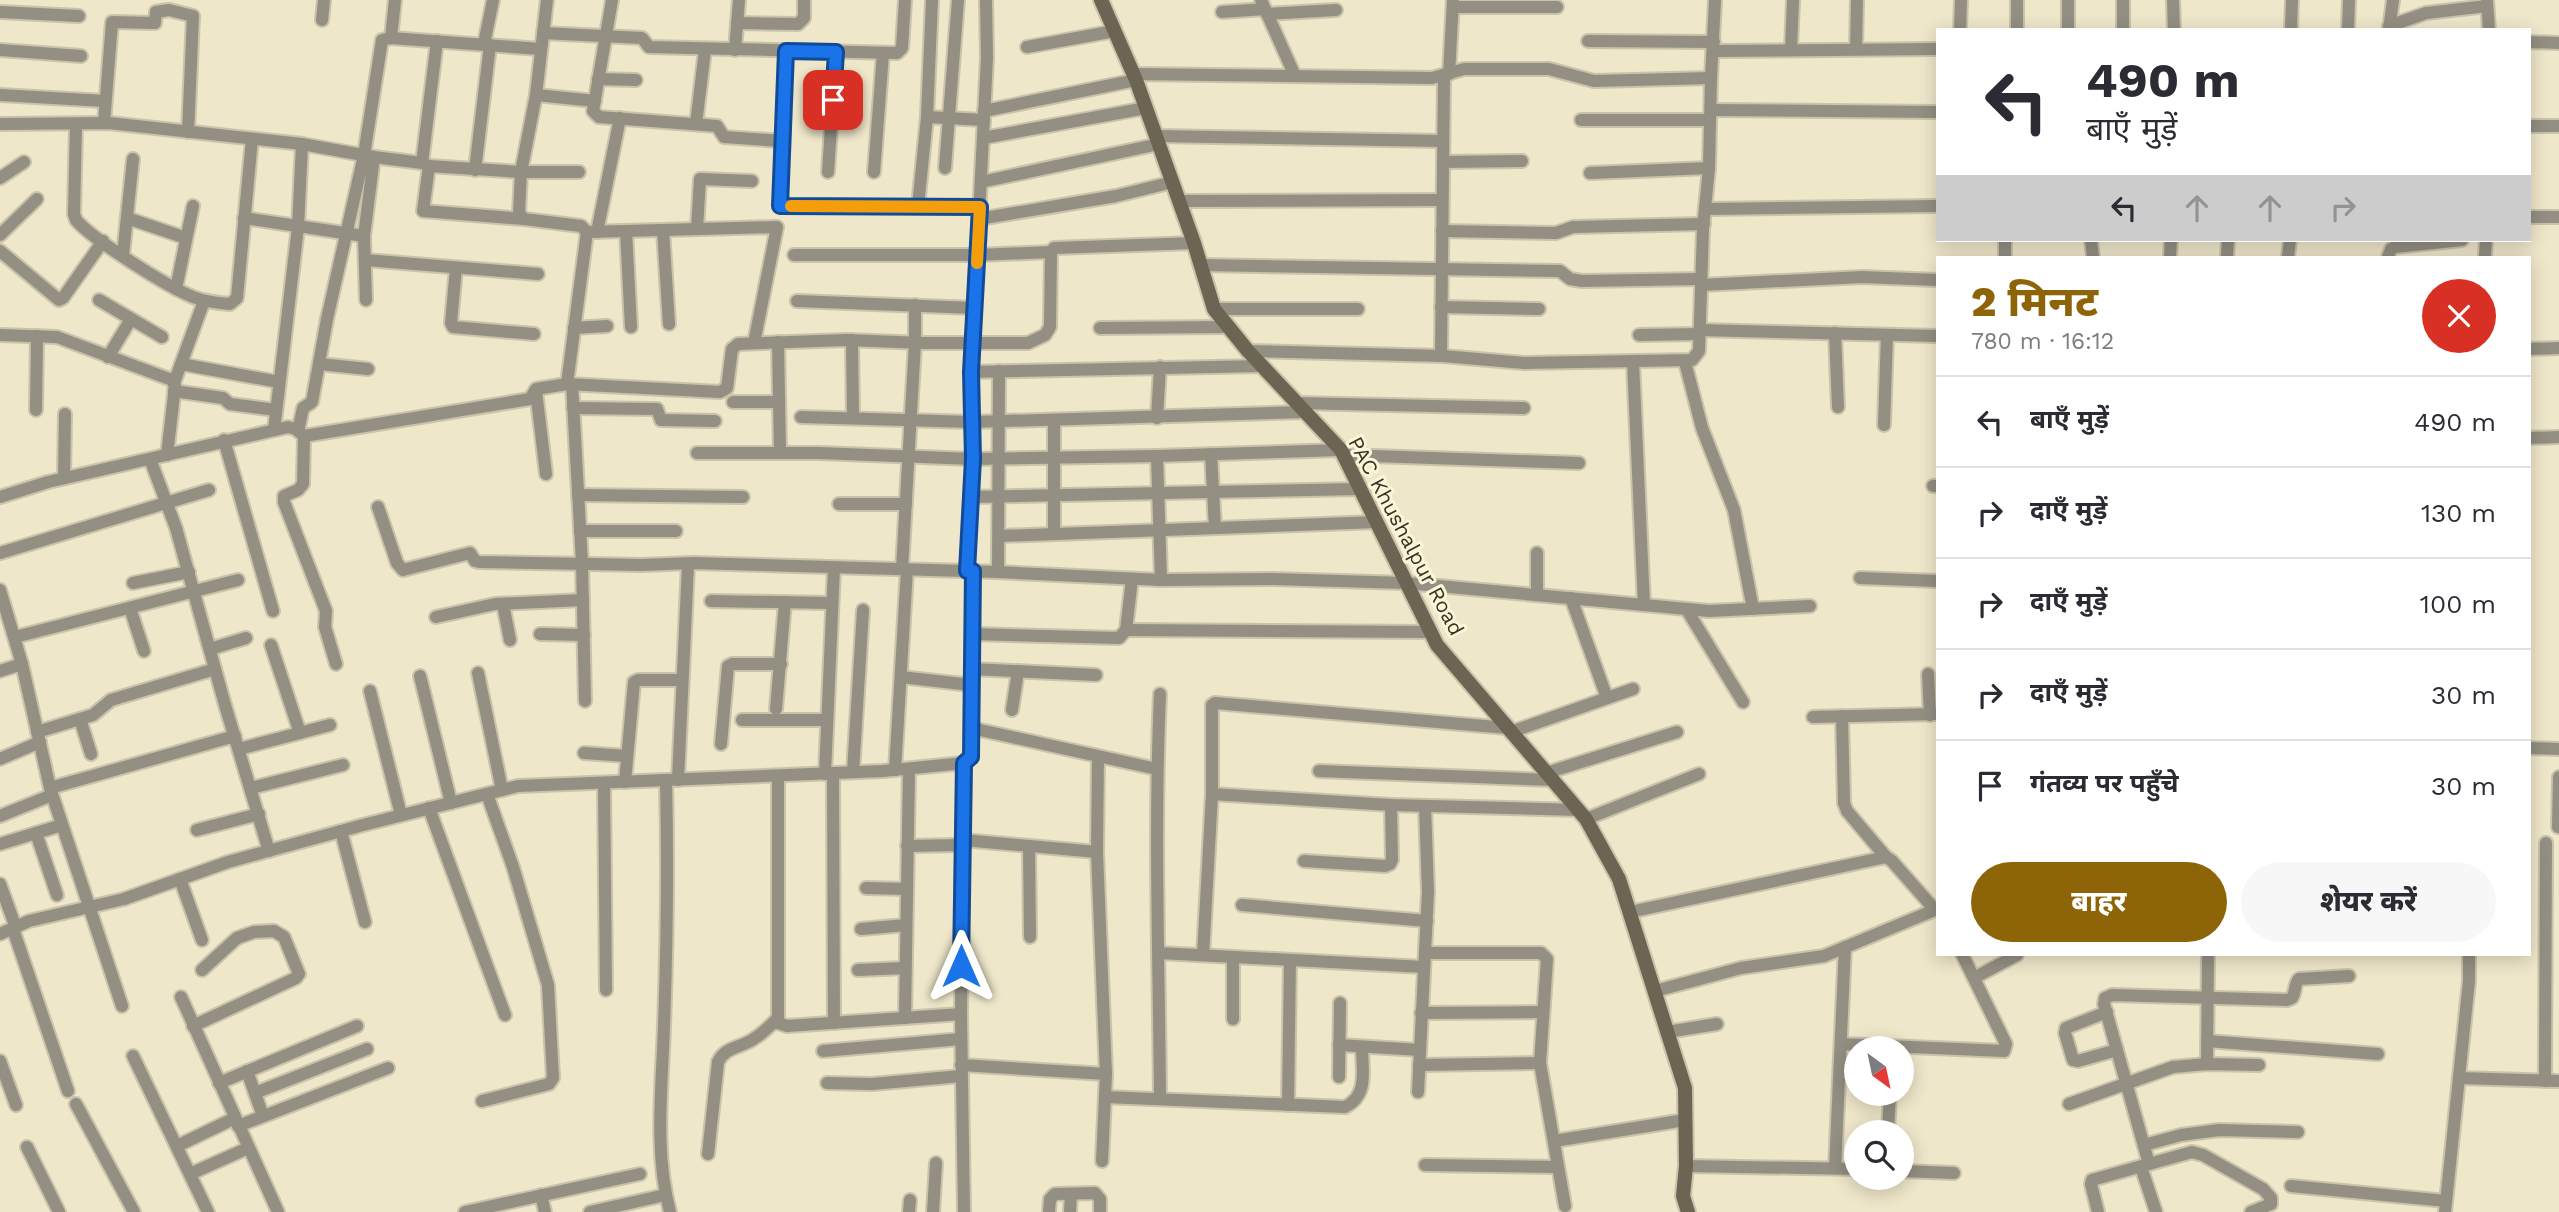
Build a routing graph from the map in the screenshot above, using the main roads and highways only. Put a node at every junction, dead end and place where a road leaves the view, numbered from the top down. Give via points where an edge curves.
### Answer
1 (1101, 0) edge
2 (1688, 1212) edge

1 - 2 main road, PAC Khushalpur Road via 1135,77 1214,309 1342,452 1437,645 1582,815 1619,879 1685,1087 1683,1196

